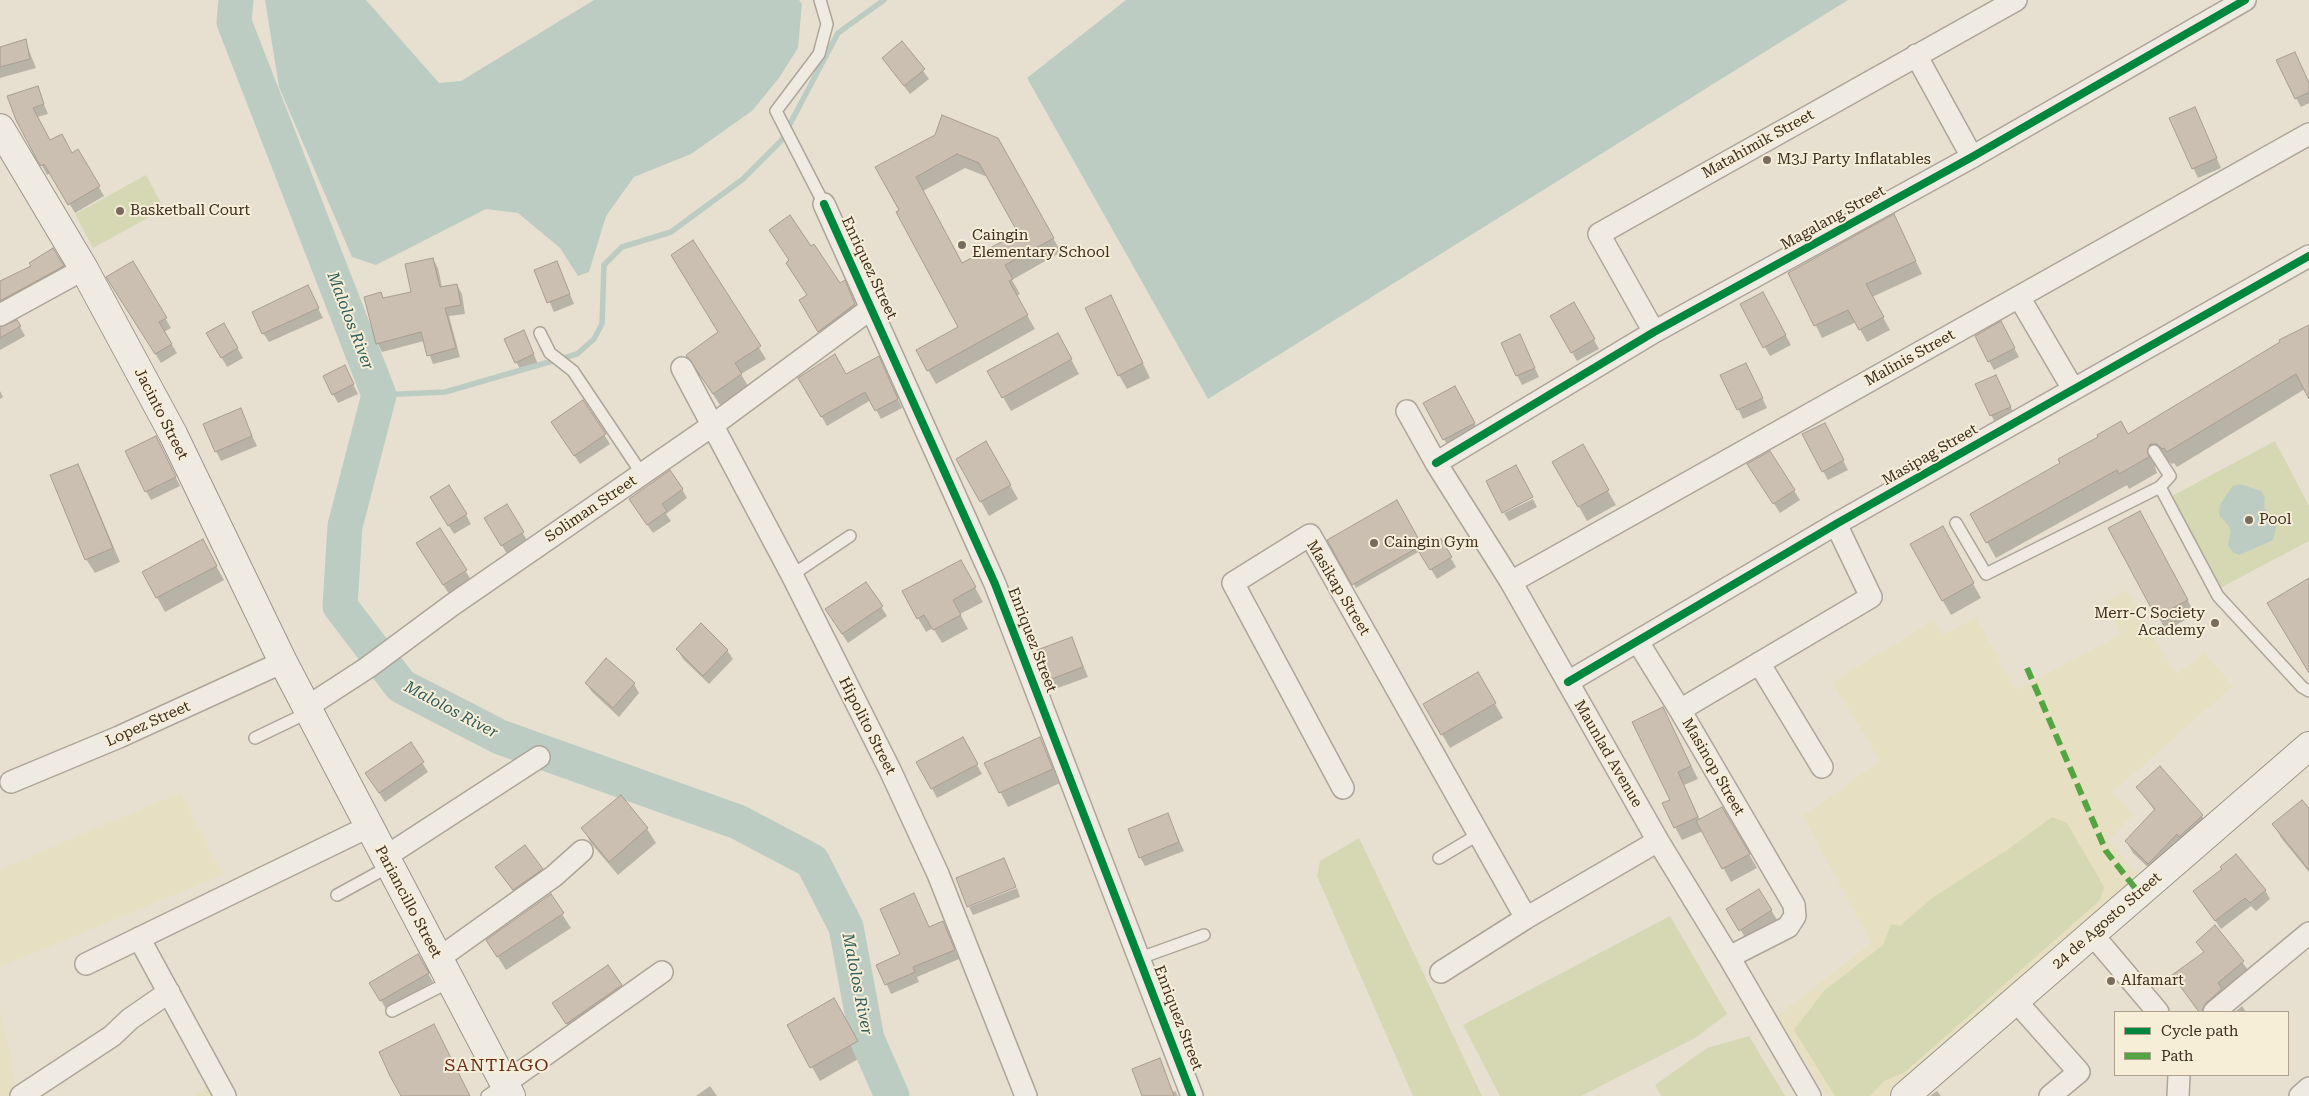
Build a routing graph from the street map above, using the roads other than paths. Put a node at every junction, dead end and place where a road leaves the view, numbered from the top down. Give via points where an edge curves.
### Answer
1 (820, 0) edge
2 (2016, 0) edge
3 (2245, 0) edge
4 (1916, 55) junction
5 (0, 128) edge
6 (2309, 134) edge
7 (1972, 156) junction
8 (824, 204) joint
9 (2309, 256) edge
10 (84, 269) junction
11 (2019, 297) junction
12 (872, 307) junction
13 (0, 315) edge
14 (540, 332) dead end
15 (1654, 332) junction
16 (682, 368) dead end
17 (2073, 389) junction
18 (1407, 411) dead end
19 (713, 425) junction
20 (2154, 451) dead end
21 (1436, 463) junction
22 (642, 474) junction
23 (2160, 487) junction
24 (1956, 523) dead end
25 (1836, 524) junction
26 (850, 536) dead end
27 (792, 575) junction
28 (1511, 582) junction
29 (1638, 642) junction
30 (283, 662) junction
31 (1759, 663) junction
32 (1568, 682) junction
33 (2309, 691) edge
34 (308, 710) junction
35 (1680, 710) junction
36 (255, 738) dead end
37 (2309, 746) edge
38 (539, 757) dead end
39 (1822, 768) dead end
40 (11, 782) dead end
41 (1343, 788) dead end
42 (368, 827) junction
43 (1479, 834) junction
44 (1658, 841) junction
45 (582, 851) dead end
46 (1440, 858) dead end
47 (387, 862) junction
48 (337, 895) dead end
49 (1526, 918) junction
50 (2309, 933) edge
51 (2092, 934) junction
52 (1204, 935) dead end
53 (139, 938) junction
54 (1729, 957) junction
55 (1140, 958) junction
56 (86, 964) dead end
57 (445, 970) junction
58 (662, 972) dead end
59 (1441, 972) dead end
60 (169, 992) junction
61 (2015, 1000) junction
62 (392, 1011) dead end
63 (2157, 1011) edge
64 (2215, 1011) edge
65 (2179, 1076) edge
66 (2309, 1088) edge
67 (501, 1092) edge
68 (21, 1096) edge
69 (226, 1096) edge
70 (1026, 1096) edge
71 (1192, 1096) edge
72 (1810, 1096) edge
73 (1905, 1096) edge
74 (2050, 1096) edge
75 (2178, 1096) edge
76 (2300, 1096) edge

1 - 8 lane via 827,24 820,54 776,111
2 - 4 street, Matahimik Street
3 - 7 street, Magalang Street
4 - 7 street
4 - 15 street, Matahimik Street via 1598,234
5 - 10 main road, Jacinto Street
6 - 11 street, Malinis Street
7 - 15 street, Magalang Street
8 - 12 street, Enriquez Street
9 - 17 street, Masipag Street
10 - 13 street
10 - 30 main road, Jacinto Street via 173,434
11 - 17 street
11 - 28 street, Malinis Street
12 - 19 street, Soliman Street
12 - 55 street, Enriquez Street via 995,584
14 - 22 lane via 550,352 573,371
15 - 21 street, Magalang Street
16 - 19 street, Hipolito Street
17 - 25 street, Masipag Street
18 - 21 street, Maunlad Avenue
19 - 22 street, Soliman Street
19 - 27 street, Hipolito Street
20 - 23 lane via 2170,476
21 - 28 street, Maunlad Avenue
22 - 34 street, Soliman Street
23 - 24 lane via 1986,574
23 - 33 lane via 2218,596
25 - 29 street, Masipag Street
25 - 31 street, Masinop Street via 1871,597
26 - 27 lane
27 - 70 street, Hipolito Street via 930,857
28 - 32 street, Maunlad Avenue
29 - 32 street, Masipag Street
29 - 35 street
30 - 34 main road, Jacinto Street
30 - 40 street, Lopez Street
31 - 35 street, Masinop Street
31 - 39 street
32 - 44 street, Maunlad Avenue
34 - 36 lane
34 - 42 main road, Pariancillo Street
35 - 54 street, Masinop Street via 1794,905 1795,916 1788,927
37 - 51 main road, 24 de Agosto Street
38 - 47 street
41 - 43 street, Masikap Street via 1234,583 1310,536
42 - 47 main road, Pariancillo Street
42 - 53 street
43 - 46 lane
43 - 49 street, Masikap Street
44 - 49 street
44 - 54 street, Maunlad Avenue
45 - 57 street
47 - 48 lane
47 - 57 main road, Pariancillo Street
49 - 59 street
50 - 64 street
51 - 61 main road, 24 de Agosto Street
51 - 63 street
52 - 55 lane
53 - 56 street
53 - 60 street
54 - 72 street, Maunlad Avenue
55 - 71 street, Enriquez Street
57 - 62 lane
57 - 67 main road, Pariancillo Street
58 - 67 street
60 - 68 street via 112,1036
60 - 69 street
61 - 73 main road, 24 de Agosto Street
61 - 74 street via 2079,1072
65 - 75 street
66 - 76 street

